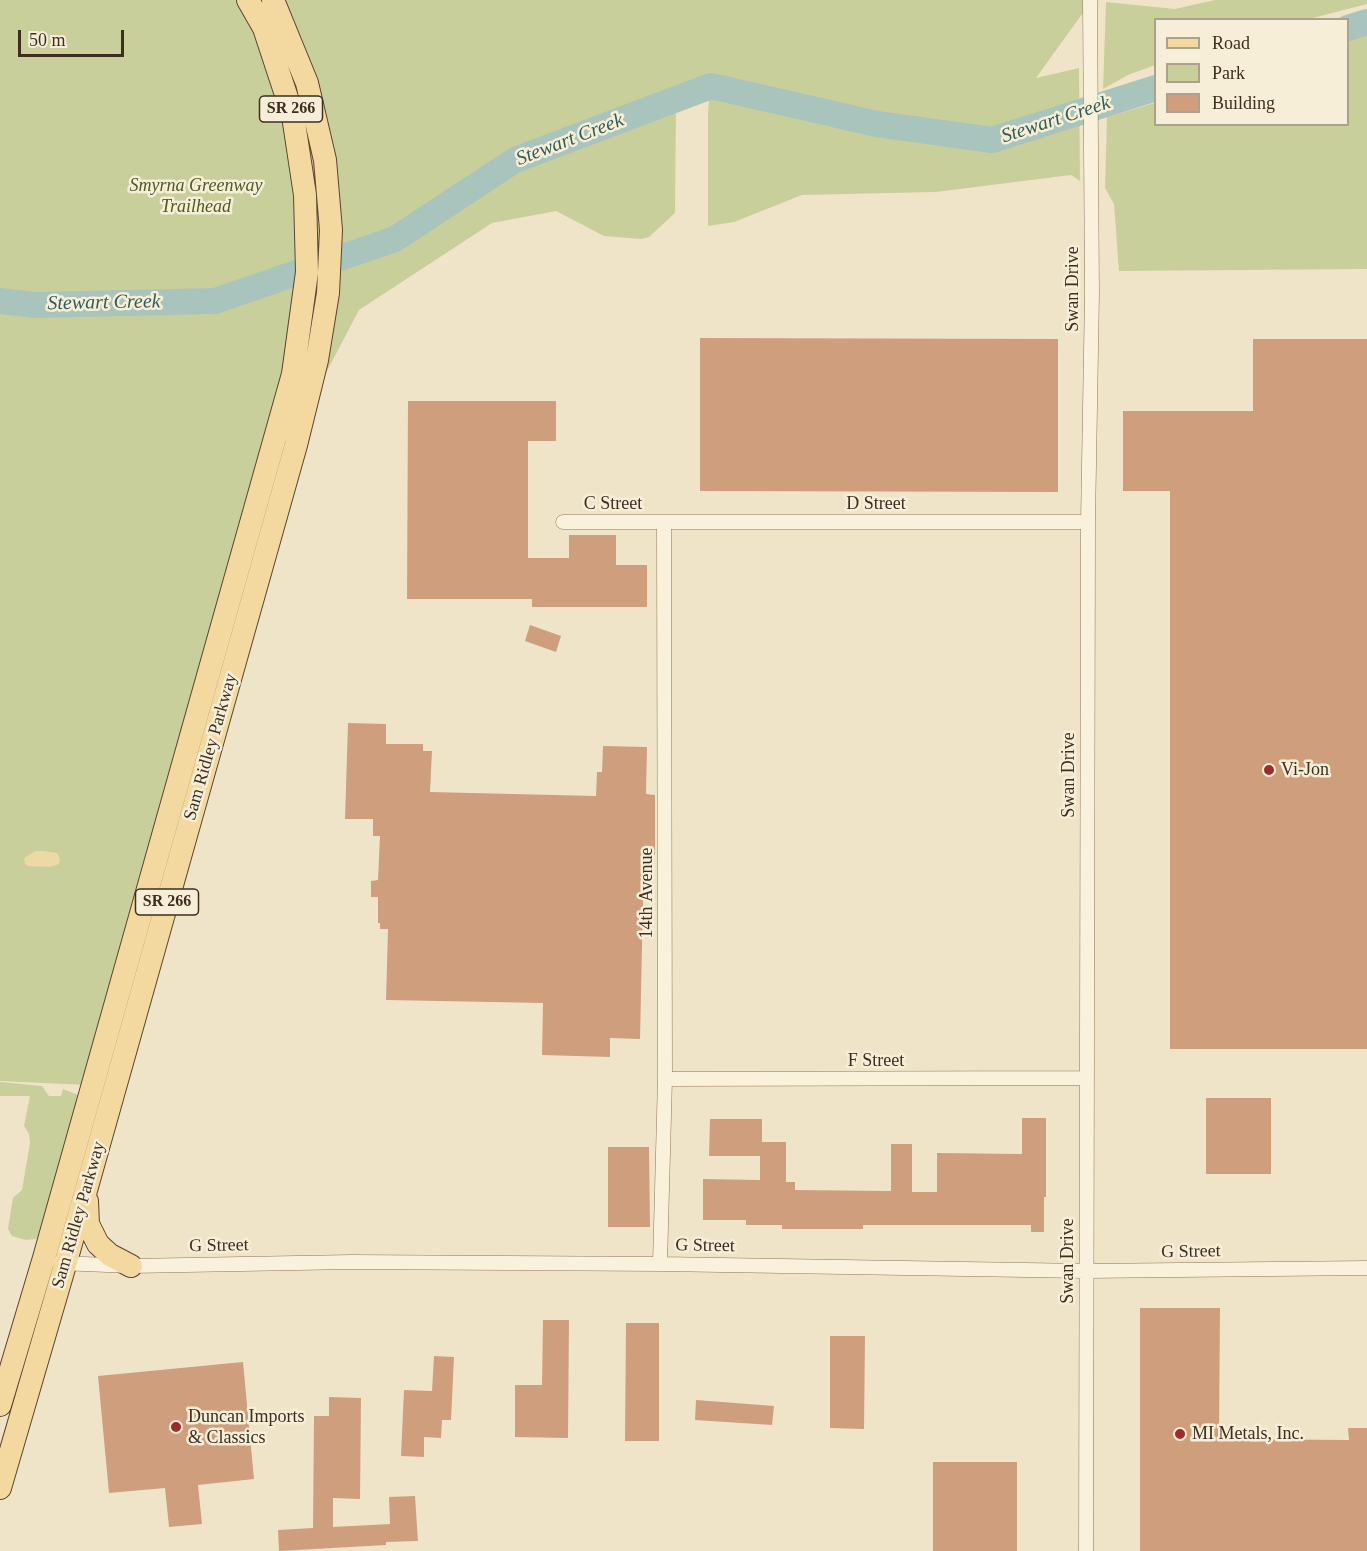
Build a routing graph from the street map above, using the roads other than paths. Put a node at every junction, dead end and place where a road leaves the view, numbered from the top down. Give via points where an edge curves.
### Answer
1 (248, 0) edge
2 (273, 0) edge
3 (1089, 1) edge
4 (563, 522) dead end
5 (664, 522) junction
6 (1088, 522) junction
7 (1086, 1078) junction
8 (665, 1079) junction
9 (87, 1187) junction
10 (55, 1261) junction
11 (660, 1263) junction
12 (131, 1266) junction
13 (1367, 1268) edge
14 (1086, 1271) junction
15 (0, 1405) edge
16 (0, 1488) edge
17 (1086, 1551) edge

1 - 10 main road, Sam Ridley Parkway / SR 266 via 264,28 293,116 305,195 307,272 293,375
2 - 9 main road, Sam Ridley Parkway / SR 266 via 307,83 325,160 330,251 325,313 297,443
3 - 6 street, Swan Drive via 1092,293
4 - 5 street, C Street
5 - 6 street, D Street
5 - 8 street, 14th Avenue
6 - 7 street, Swan Drive
7 - 8 street, F Street
7 - 14 street, Swan Drive
8 - 11 street, 14th Avenue
9 - 10 main road, Sam Ridley Parkway / SR 266
9 - 12 main road via 88,1224 98,1244
10 - 12 street, G Street
10 - 15 main road, Sam Ridley Parkway / SR 266
10 - 16 main road, Sam Ridley Parkway / SR 266
11 - 12 street, G Street
11 - 14 street, G Street
13 - 14 street, G Street
14 - 17 street, Swan Drive

